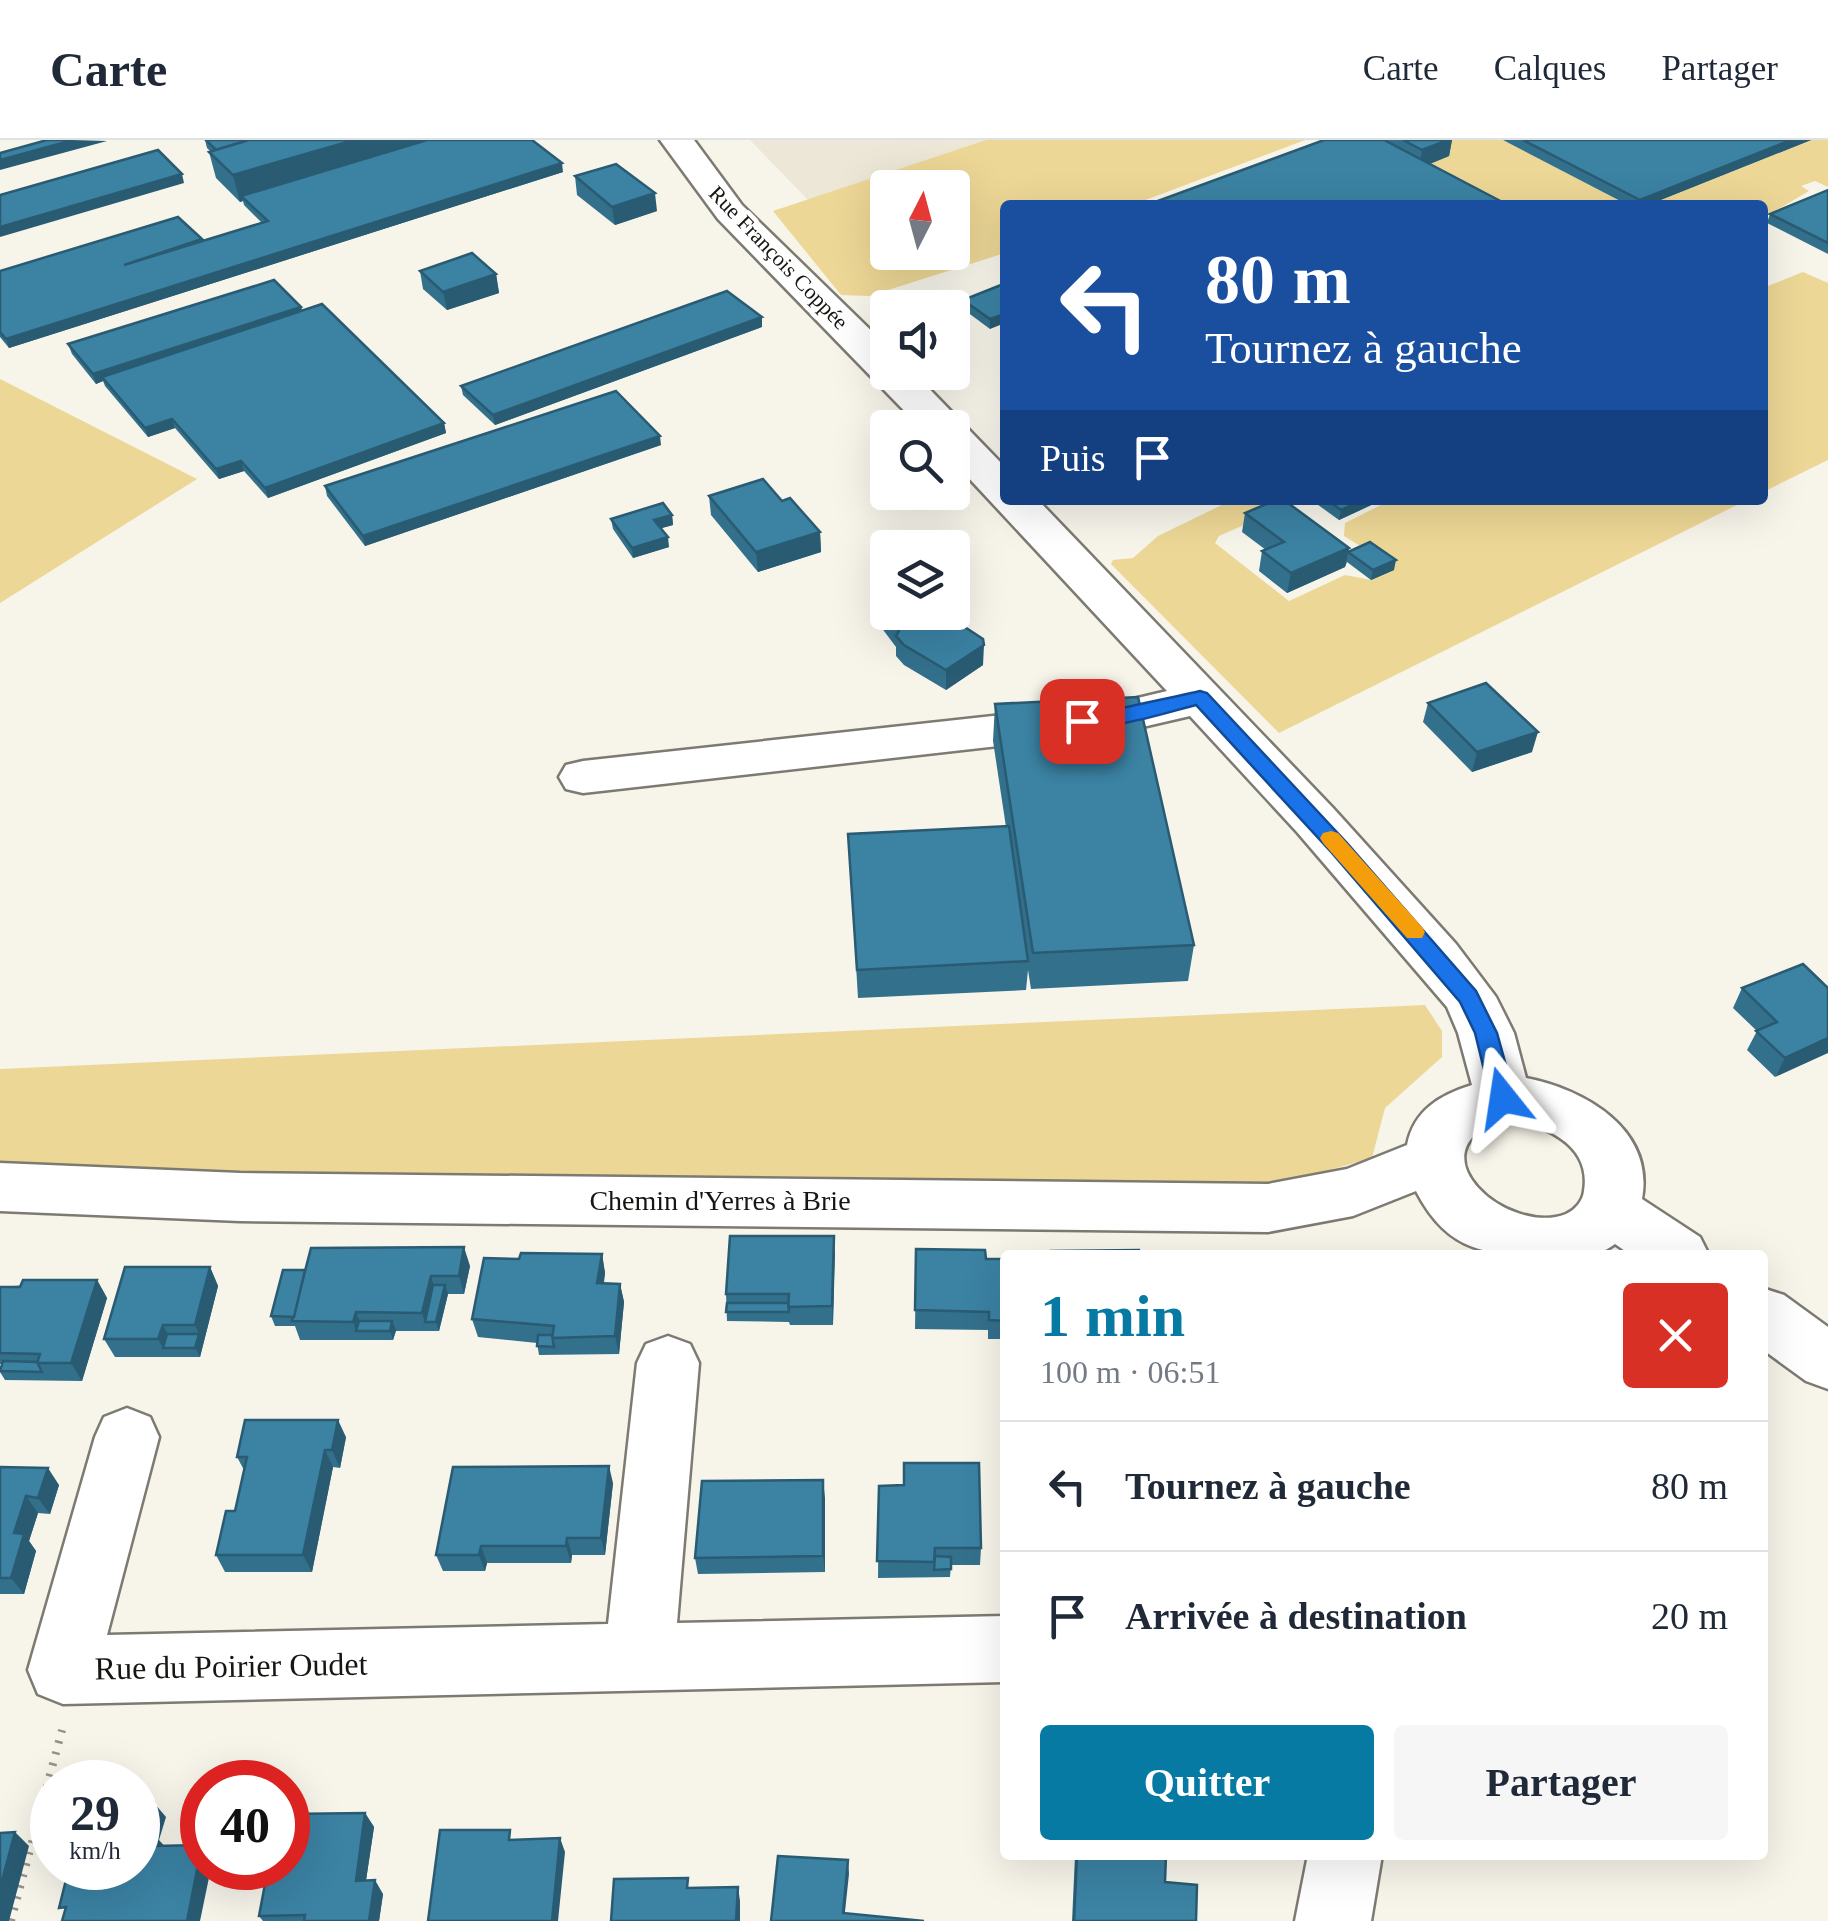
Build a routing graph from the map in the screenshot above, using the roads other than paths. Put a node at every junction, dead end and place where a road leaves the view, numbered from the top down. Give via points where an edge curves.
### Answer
1 (677, 140) edge
2 (870, 352) edge
3 (907, 390) edge
4 (927, 410) edge
5 (970, 455) edge
6 (1000, 486) edge
7 (1019, 505) edge
8 (1200, 698) junction
9 (583, 777) dead end
10 (1503, 1098) junction
11 (1432, 1160) junction
12 (0, 1188) edge
13 (1611, 1210) junction
14 (1469, 1239) edge
15 (1671, 1250) edge
16 (1768, 1318) edge
17 (1828, 1362) edge
18 (668, 1364) dead end
19 (127, 1438) dead end
20 (1000, 1649) edge
21 (639, 1658) junction
22 (1344, 1860) edge
23 (1333, 1921) edge

1 - 2 street, Rue François Coppée via 730,212
3 - 4 street, Rue François Coppée
5 - 6 street
7 - 8 street
8 - 9 street via 1121,717
8 - 10 street via 1468,997 1486,1033
10 - 11 street via 1459,1110 1444,1123
10 - 13 street via 1531,1100 1584,1124 1614,1166 1618,1188
11 - 12 street, Chemin d'Yerres à Brie via 1353,1192 1268,1208
11 - 14 street
13 - 14 street via 1594,1228 1569,1239
13 - 15 street
16 - 17 street
18 - 21 street
19 - 21 street, Rue du Poirier Oudet via 63,1670
20 - 21 street, Rue du Poirier Oudet
22 - 23 street

